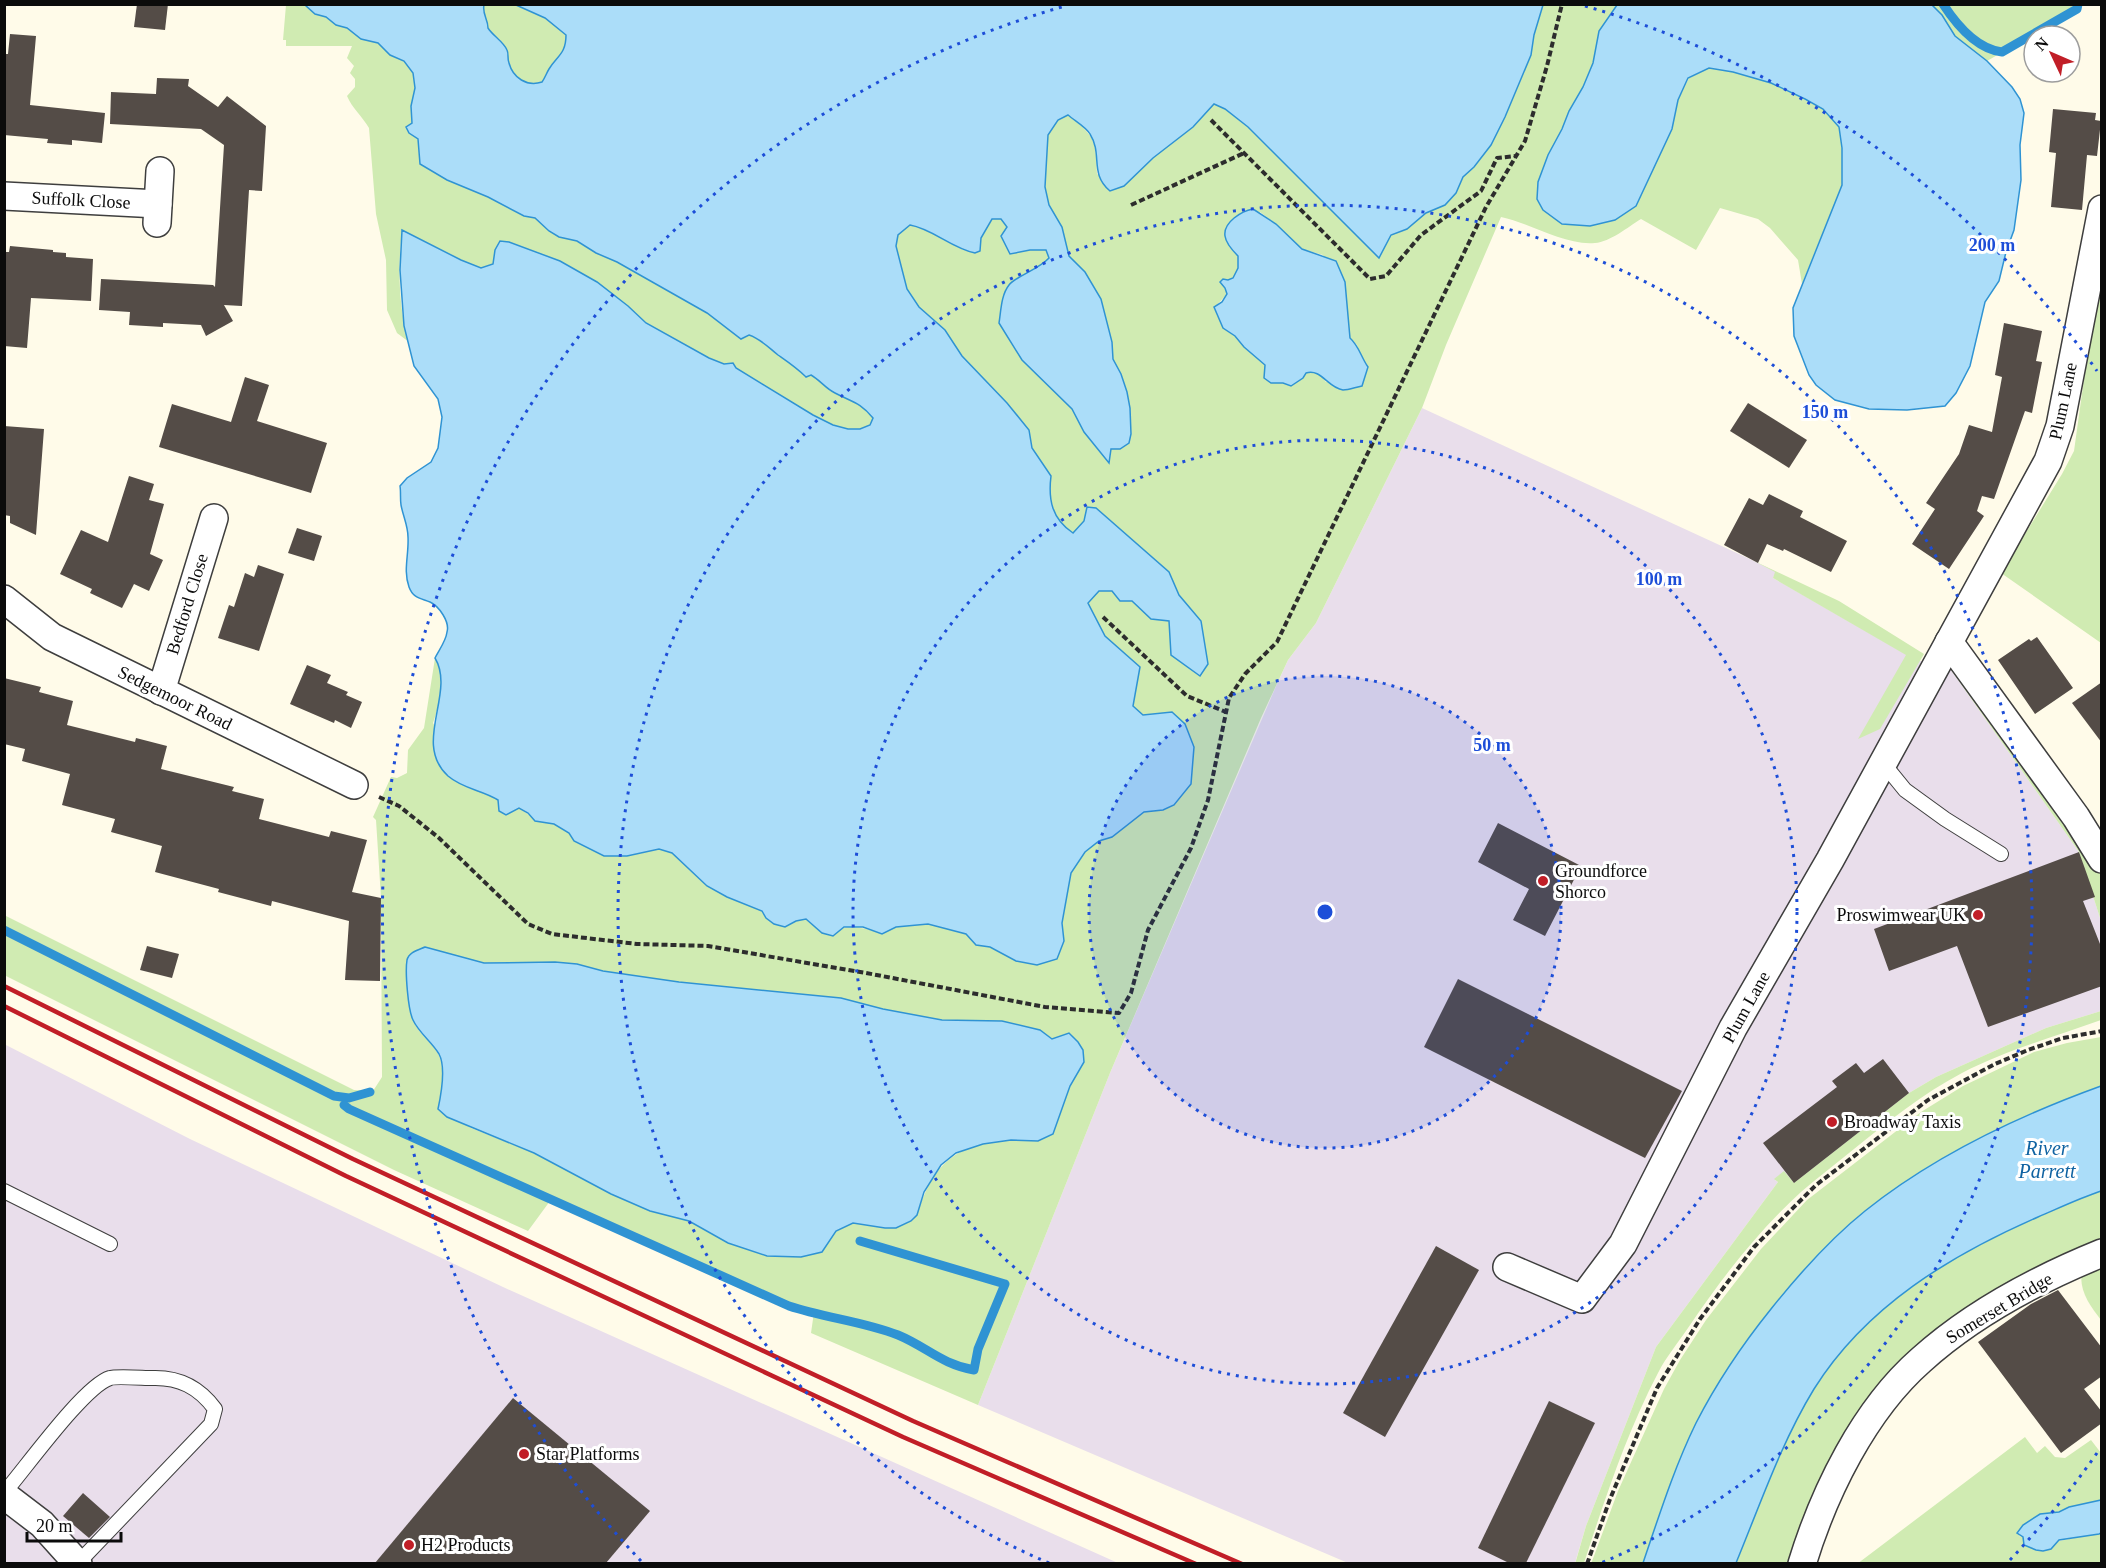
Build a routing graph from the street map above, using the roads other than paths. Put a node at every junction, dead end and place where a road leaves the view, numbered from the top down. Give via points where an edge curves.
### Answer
1 (160, 171) dead end
2 (4, 196) edge
3 (2102, 209) edge
4 (214, 518) dead end
5 (4, 599) edge
6 (1949, 642) junction
7 (161, 691) junction
8 (1883, 763) junction
9 (354, 785) road end
10 (2001, 854) dead end
11 (2102, 859) edge
12 (4, 1191) edge
13 (110, 1244) dead end
14 (2102, 1253) edge
15 (1507, 1267) dead end
16 (4, 1494) edge
17 (78, 1563) edge
18 (1802, 1563) edge

1 - 2 street, Suffolk Close via 157,213
3 - 6 street, Plum Lane via 2060,426 2048,461
4 - 7 street, Bedford Close
5 - 7 street, Sedgemoor Road via 52,637
6 - 8 street, Plum Lane
6 - 11 street
7 - 9 street, Sedgemoor Road
8 - 10 lane via 1905,790
8 - 15 street, Plum Lane via 1733,1028 1623,1244 1582,1299
12 - 13 lane
14 - 18 street, Somerset Bridge via 2010,1297 1919,1361 1856,1441 1822,1506
16 - 17 street via 42,1524
16 - 17 lane via 73,1409 93,1388 111,1377 161,1377 189,1384 208,1400 215,1409 211,1424

